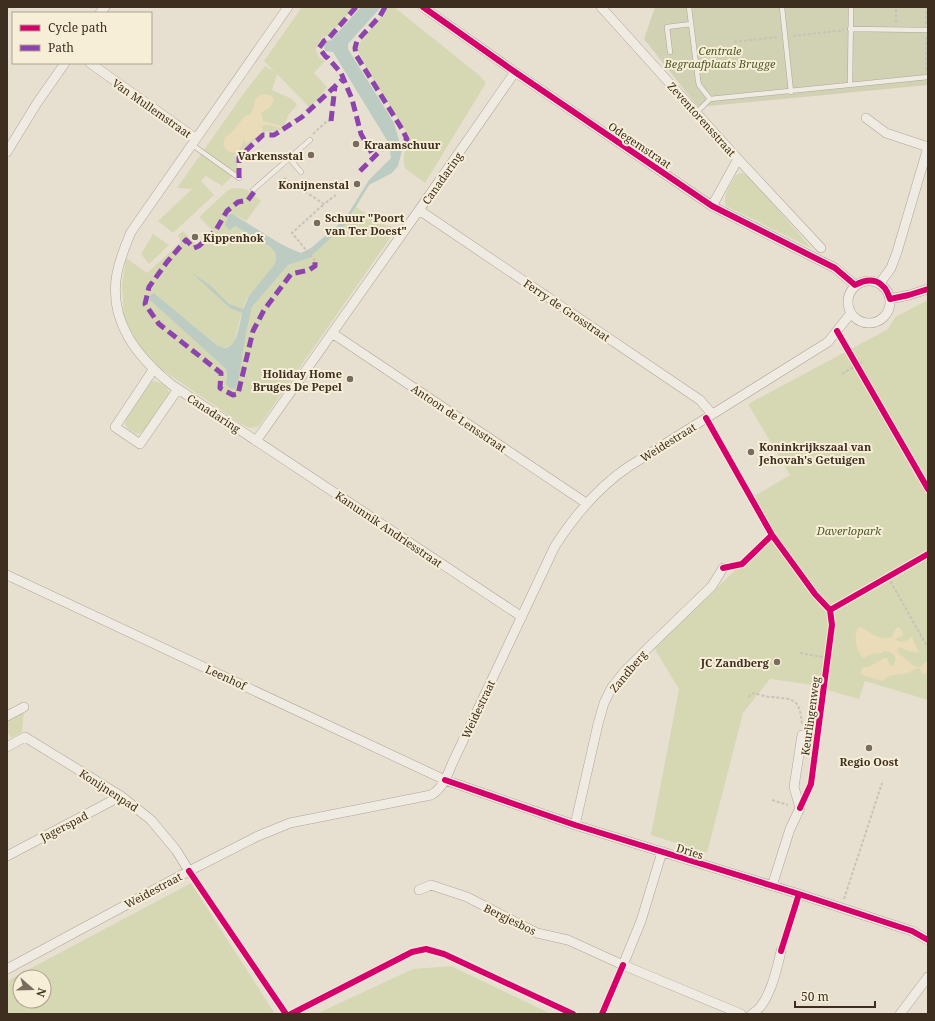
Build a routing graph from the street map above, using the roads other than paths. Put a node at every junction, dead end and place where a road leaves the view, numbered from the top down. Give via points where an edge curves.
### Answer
1 (288, 7) edge
2 (423, 7) edge
3 (601, 7) edge
4 (689, 7) edge
5 (782, 7) edge
6 (851, 7) edge
7 (691, 24) junction
8 (850, 29) junction
9 (927, 30) edge
10 (670, 52) dead end
11 (64, 64) edge
12 (91, 64) edge
13 (515, 72) junction
14 (927, 77) edge
15 (850, 86) junction
16 (791, 92) junction
17 (710, 99) junction
18 (696, 113) junction
19 (866, 118) dead end
20 (310, 140) road end
21 (193, 141) junction
22 (7, 152) edge
23 (289, 158) junction
24 (738, 159) junction
25 (302, 172) dead end
26 (239, 178) dead end
27 (253, 190) dead end
28 (712, 206) junction
29 (419, 210) junction
30 (821, 248) dead end
31 (880, 283) junction
32 (855, 285) junction
33 (928, 289) edge
34 (890, 299) junction
35 (851, 313) junction
36 (332, 333) junction
37 (154, 370) junction
38 (178, 389) junction
39 (712, 414) junction
40 (256, 440) junction
41 (586, 503) junction
42 (723, 568) dead end
43 (7, 575) edge
44 (522, 617) junction
45 (24, 707) dead end
46 (7, 716) edge
47 (802, 735) road end
48 (8, 744) edge
49 (446, 780) junction
50 (121, 796) junction
51 (575, 825) junction
52 (662, 852) junction
53 (7, 856) edge
54 (189, 871) junction
55 (772, 886) junction
56 (419, 890) dead end
57 (928, 940) edge
58 (781, 951) dead end
59 (623, 965) junction
60 (7, 969) edge
61 (928, 977) edge
62 (741, 1014) edge
63 (752, 1014) edge
64 (900, 1014) edge

1 - 21 street, Canadaring
2 - 13 street, Odegemstraat
3 - 18 street, Zeventorensstraat
4 - 7 lane
5 - 16 lane
6 - 8 lane
7 - 10 lane via 667,27
7 - 17 lane via 699,85
8 - 9 lane
8 - 15 lane
11 - 22 street
12 - 21 street, Van Mullemstraat
13 - 28 street, Odegemstraat
13 - 29 street, Canadaring
14 - 15 lane
15 - 16 lane
16 - 17 lane
17 - 18 lane
18 - 24 street, Zeventorensstraat
19 - 31 street via 886,133 928,146 897,252 891,268
20 - 23 lane
21 - 26 lane
21 - 37 street, Canadaring via 130,232 117,274 116,295 121,323 128,339
23 - 25 lane
23 - 27 lane
24 - 28 street, Zeventorensstraat
24 - 30 street, Zeventorensstraat
28 - 32 street, Odegemstraat via 835,268
29 - 36 street, Canadaring
29 - 39 street, Ferry de Grosstraat via 700,400
31 - 32 street via 873,280
31 - 34 street via 888,292
32 - 35 street via 850,291 848,301
33 - 34 street
34 - 35 street via 890,308 877,322 865,323
35 - 39 street, Weidestraat via 828,342
36 - 40 street, Canadaring
36 - 41 street, Antoon de Lensstraat
37 - 38 street, Canadaring
37 - 38 street via 115,427 140,444
38 - 40 street, Canadaring
39 - 41 street, Weidestraat via 612,478
40 - 44 street, Kanunnik Andriesstraat
41 - 44 street, Weidestraat via 555,546
42 - 51 street, Zandberg via 712,586 624,672 612,687 598,724
43 - 49 street, Leenhof
44 - 49 street, Weidestraat
45 - 46 street
47 - 55 street, Keurlingenweg via 794,787 800,808 790,829
48 - 50 street, Konijnenpad via 25,737
49 - 51 street, Dries
49 - 54 street, Weidestraat via 437,792 431,795 290,823
50 - 53 street, Jagerspad
50 - 54 street, Konijnenpad via 151,820 176,850
51 - 52 street, Dries
52 - 55 street, Dries
52 - 59 street via 641,921
54 - 60 street, Weidestraat
55 - 57 street, Dries via 912,931
56 - 59 street, Bergjesbos via 431,885 467,897 537,933 568,940
58 - 63 street via 776,972 764,1001 760,1009
59 - 62 street, Bergjesbos
61 - 64 street

